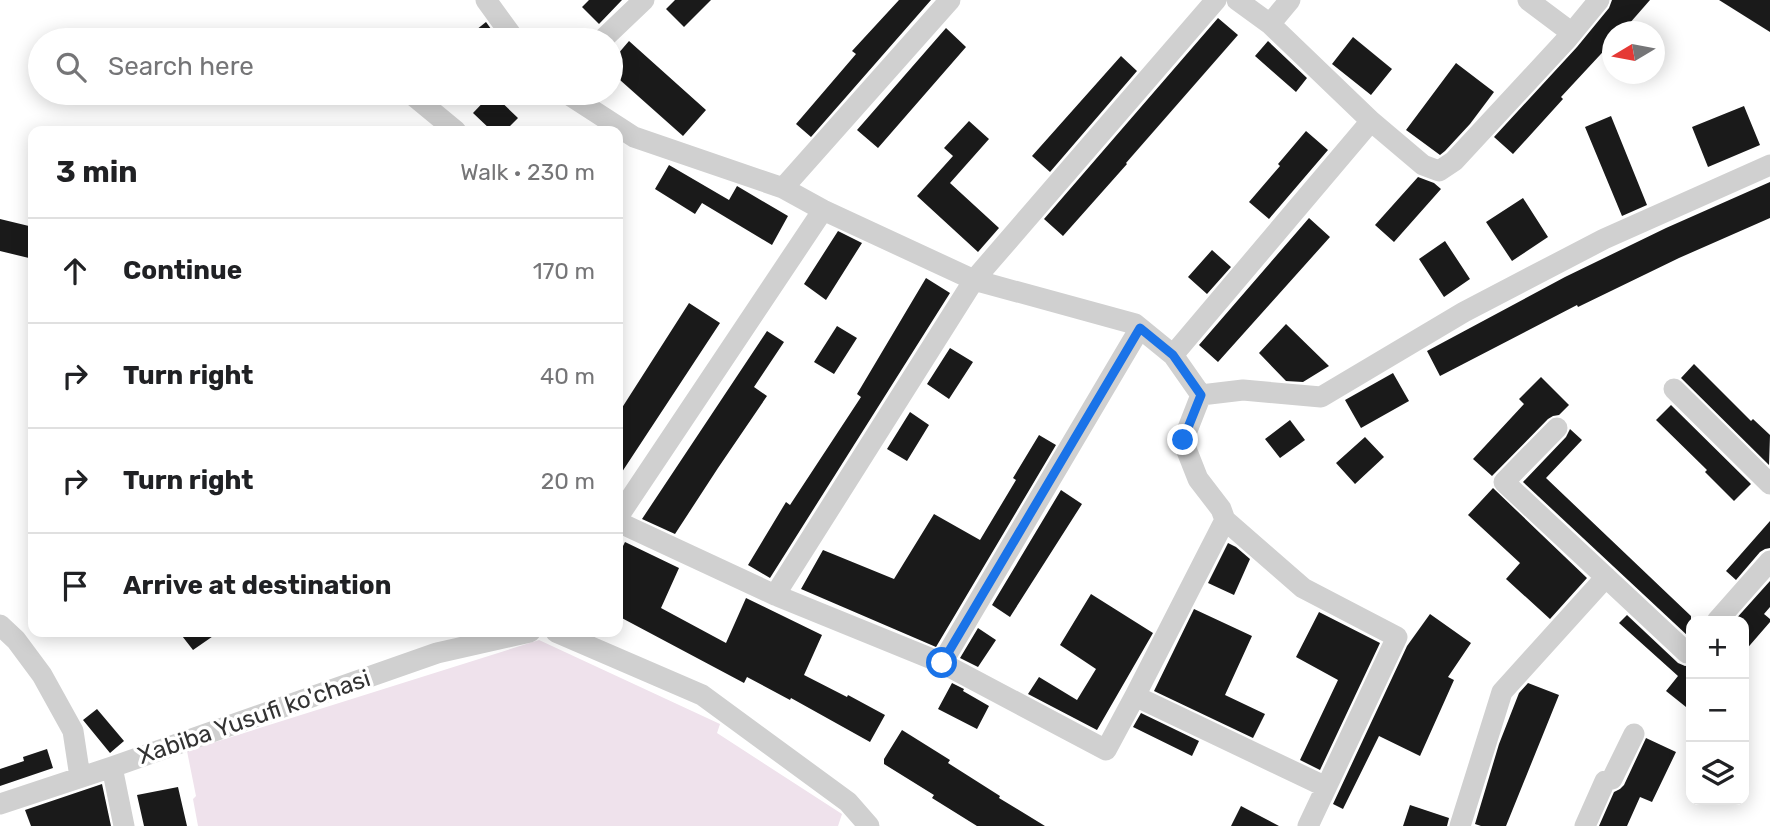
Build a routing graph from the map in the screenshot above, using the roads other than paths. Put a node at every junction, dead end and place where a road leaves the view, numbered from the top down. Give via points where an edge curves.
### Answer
1 (486, 0) edge
2 (644, 0) edge
3 (950, 0) edge
4 (1216, 0) edge
5 (1237, 0) edge
6 (1290, 0) edge
7 (1528, 0) edge
8 (1599, 0) edge
9 (1270, 24) junction
10 (506, 28) edge
11 (615, 28) edge
12 (1572, 33) junction
13 (425, 105) edge
14 (583, 105) edge
15 (1371, 121) junction
16 (450, 126) edge
17 (613, 126) edge
18 (623, 132) edge
19 (1770, 165) edge
20 (783, 188) junction
21 (823, 210) junction
22 (974, 281) junction
23 (1140, 328) junction
24 (1173, 355) junction
25 (1674, 389) dead end
26 (1201, 395) junction
27 (1557, 428) dead end
28 (1770, 484) edge
29 (623, 510) edge
30 (1225, 520) junction
31 (623, 525) edge
32 (1770, 561) edge
33 (1606, 578) junction
34 (775, 595) junction
35 (1721, 616) edge
36 (0, 625) edge
37 (503, 637) edge
38 (568, 637) edge
39 (1686, 652) edge
40 (942, 663) junction
41 (1135, 696) junction
42 (1634, 734) dead end
43 (112, 767) junction
44 (80, 777) junction
45 (1326, 788) junction
46 (0, 804) edge
47 (124, 826) edge
48 (869, 826) edge
49 (1308, 826) edge
50 (1460, 826) edge
51 (1586, 826) edge

1 - 10 street
2 - 11 street
3 - 20 street
4 - 22 street
5 - 9 street
6 - 9 street
7 - 12 street
8 - 12 street
9 - 15 street
12 - 15 street via 1454,161 1438,171 1423,165
13 - 16 street
14 - 17 street
15 - 24 street
18 - 20 street
19 - 26 street via 1604,239 1465,312 1321,397 1243,390
20 - 21 street
21 - 22 street
21 - 29 street
22 - 23 street
22 - 34 street
23 - 24 street
23 - 40 street
24 - 26 street
25 - 28 street
26 - 30 street via 1183,440 1198,479
27 - 33 street via 1504,482
30 - 41 street
30 - 45 street via 1303,589 1397,637
31 - 34 street
32 - 35 street
33 - 39 street
33 - 50 street via 1502,692
34 - 40 street
36 - 44 street via 42,675 73,731
37 - 43 street, Xabiba Yusufi ko'chasi via 437,653
38 - 48 street via 702,695 848,802
40 - 41 street via 1107,750
41 - 45 street
42 - 51 street via 1612,779 1605,781
43 - 44 street, Xabiba Yusufi ko'chasi
43 - 47 street
44 - 46 street, Xabiba Yusufi ko'chasi
45 - 49 street

